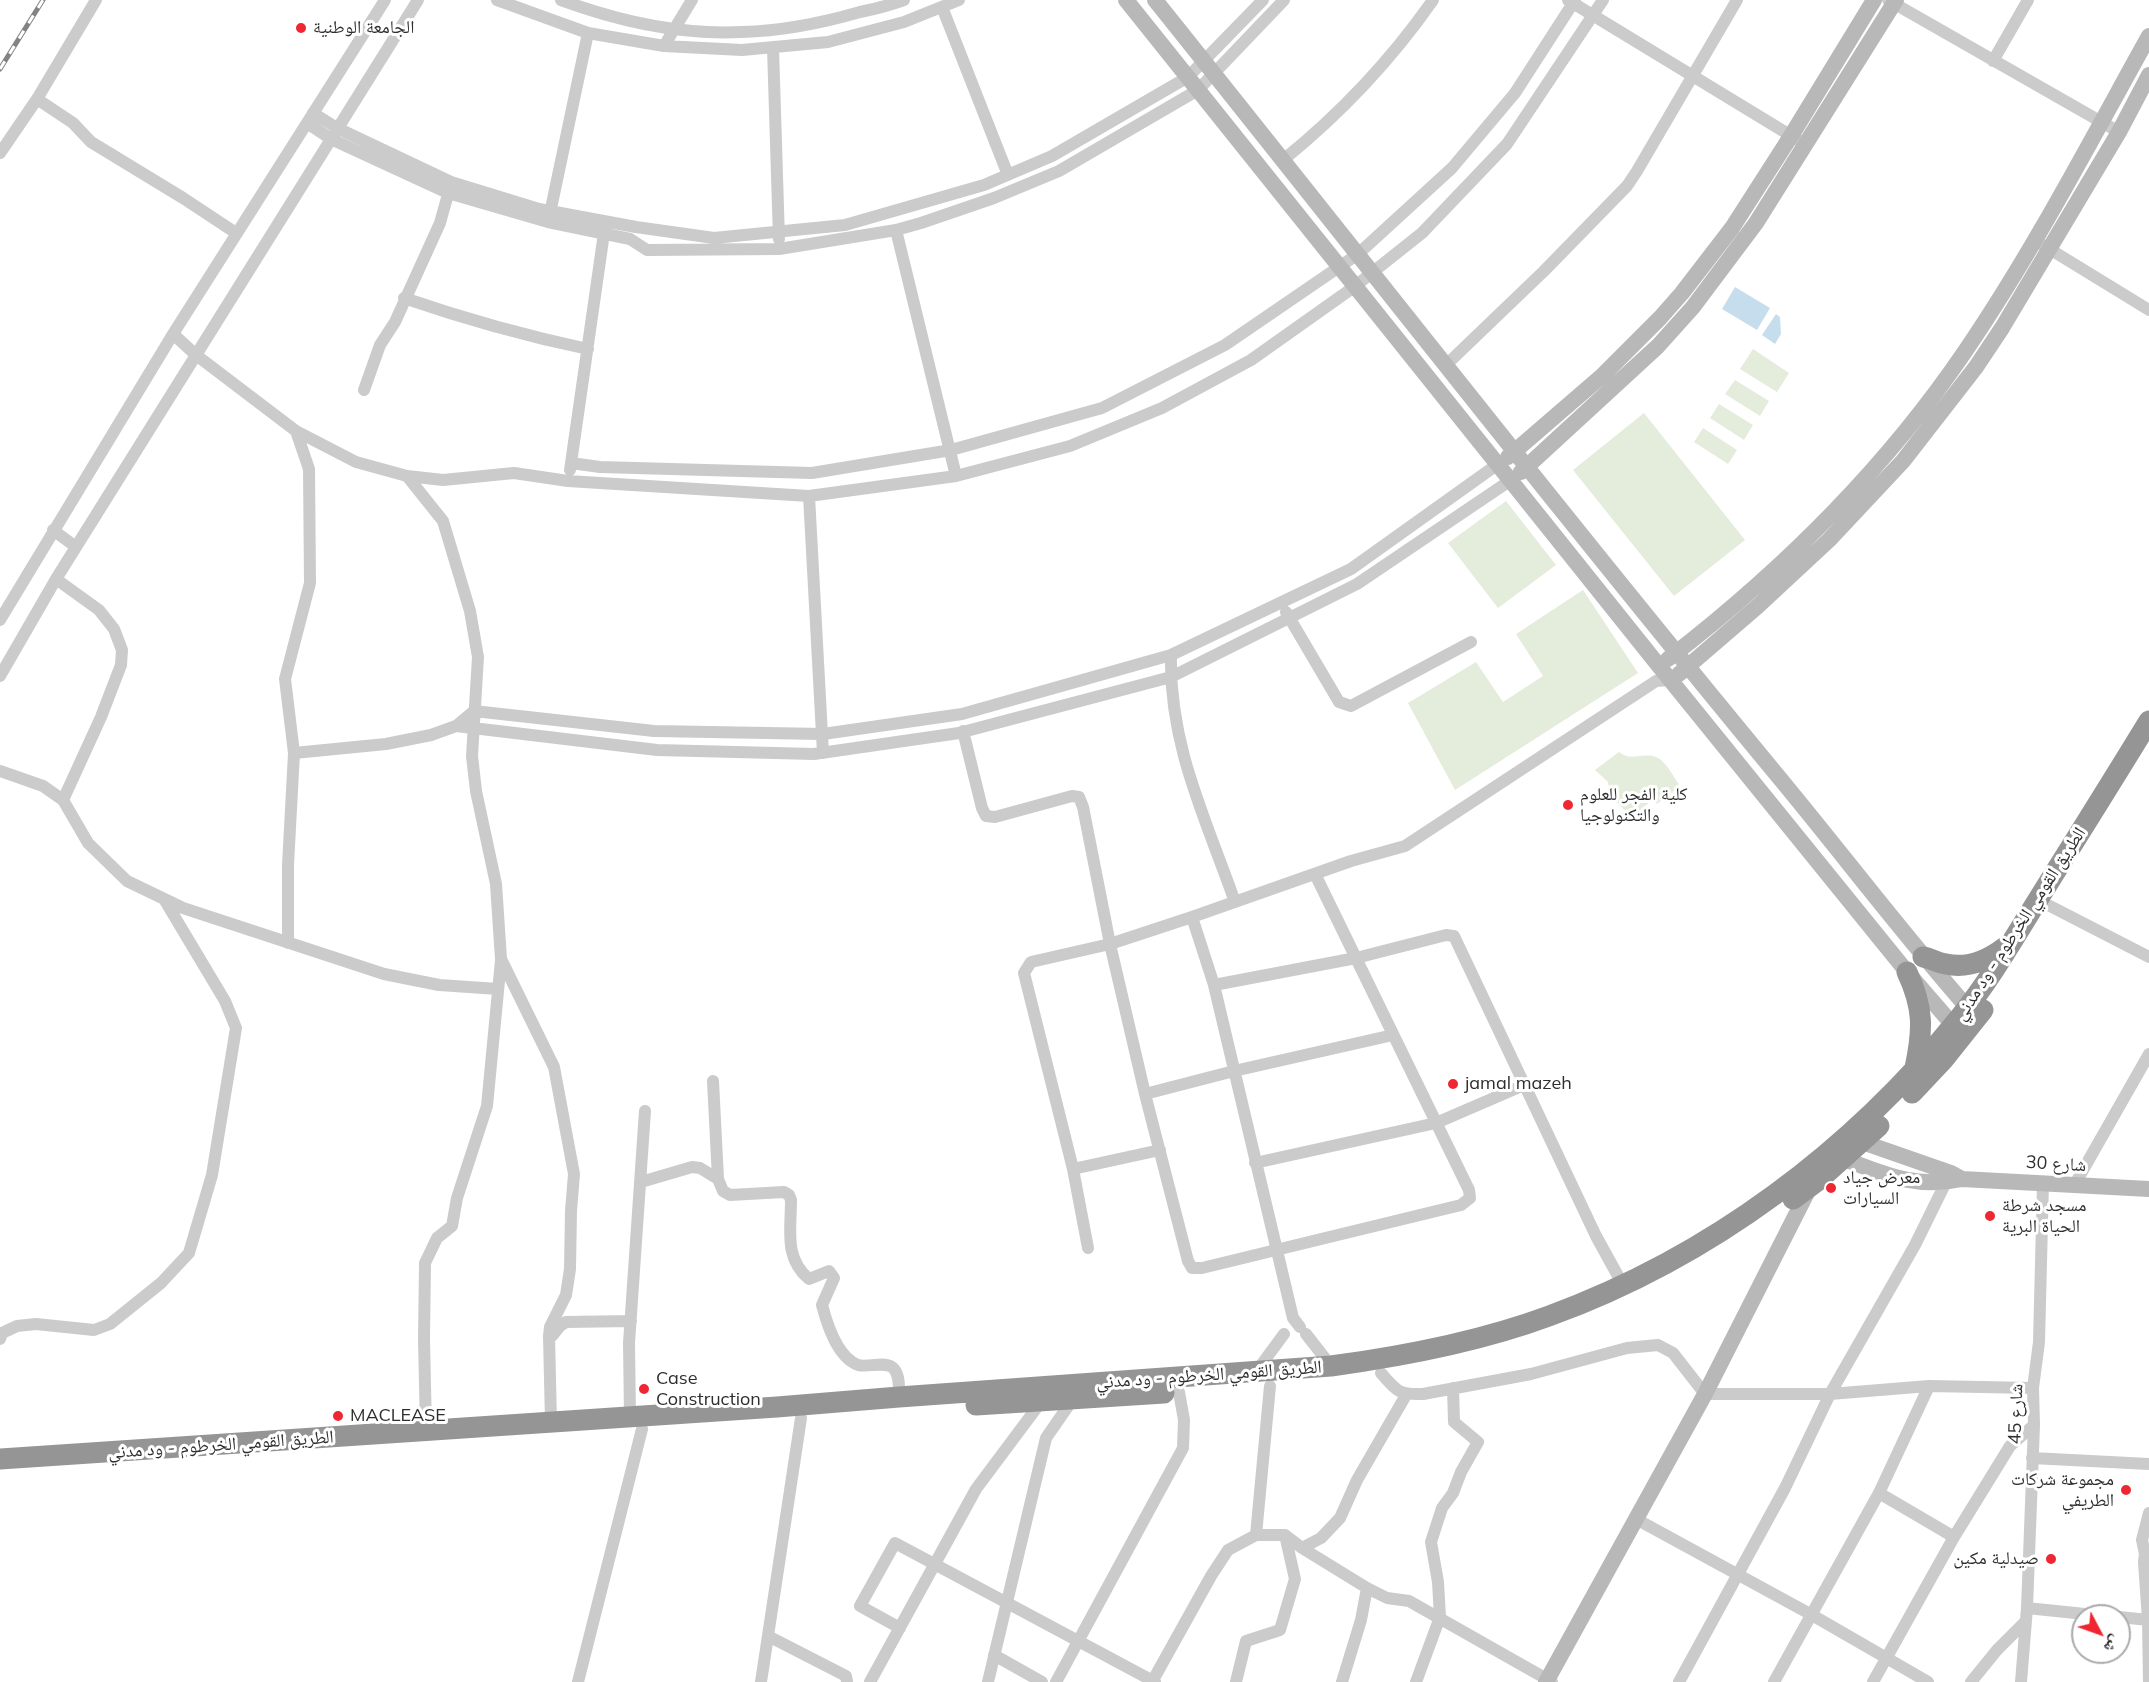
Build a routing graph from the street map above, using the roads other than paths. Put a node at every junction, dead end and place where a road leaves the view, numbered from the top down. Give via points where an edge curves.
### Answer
1 (96, 0) edge
2 (385, 0) edge
3 (418, 0) edge
4 (497, 0) edge
5 (561, 0) edge
6 (692, 0) edge
7 (904, 0) edge
8 (959, 0) edge
9 (1126, 0) edge
10 (1155, 0) edge
11 (1263, 0) edge
12 (1284, 0) edge
13 (1433, 0) edge
14 (1603, 0) edge
15 (1737, 0) edge
16 (1874, 0) edge
17 (2028, 0) edge
18 (1572, 1) edge
19 (1893, 1) edge
20 (942, 7) junction
21 (1594, 15) junction
22 (675, 28) junction
23 (588, 33) junction
24 (2149, 36) edge
25 (664, 46) junction
26 (773, 48) junction
27 (1204, 61) junction
28 (1993, 61) junction
29 (1214, 74) junction
30 (1692, 74) junction
31 (2149, 75) edge
32 (1193, 83) junction
33 (37, 99) junction
34 (310, 118) junction
35 (2101, 123) junction
36 (2119, 132) junction
37 (334, 134) junction
38 (1798, 140) junction
39 (0, 153) edge
40 (1283, 160) junction
41 (1008, 175) junction
42 (450, 188) junction
43 (550, 216) junction
44 (604, 227) junction
45 (896, 230) junction
46 (236, 233) junction
47 (779, 233) junction
48 (2042, 244) junction
49 (779, 249) junction
50 (1358, 254) junction
51 (1339, 268) junction
52 (1373, 273) junction
53 (1354, 287) junction
54 (404, 298) junction
55 (2149, 310) edge
56 (173, 334) junction
57 (588, 349) junction
58 (196, 355) junction
59 (1445, 366) junction
60 (364, 390) dead end
61 (296, 431) junction
62 (951, 450) junction
63 (1516, 452) junction
64 (571, 463) junction
65 (1498, 465) junction
66 (1527, 467) junction
67 (407, 476) junction
68 (957, 476) junction
69 (1510, 480) junction
70 (568, 481) junction
71 (809, 496) junction
72 (53, 530) junction
73 (76, 547) junction
74 (56, 579) junction
75 (1625, 589) junction
76 (1608, 602) junction
77 (1282, 603) junction
78 (1289, 618) junction
79 (0, 620) edge
80 (1724, 625) junction
81 (1471, 642) dead end
82 (1676, 652) junction
83 (1171, 655) junction
84 (1687, 667) junction
85 (0, 676) edge
86 (1662, 676) junction
87 (1171, 677) junction
88 (474, 711) junction
89 (2149, 721) edge
90 (456, 726) junction
91 (473, 729) junction
92 (662, 731) junction
93 (963, 731) junction
94 (823, 734) junction
95 (2149, 747) edge
96 (657, 750) junction
97 (294, 753) junction
98 (823, 753) junction
99 (0, 771) edge
100 (63, 800) junction
101 (1315, 874) junction
102 (164, 899) junction
103 (1234, 902) junction
104 (2050, 906) junction
105 (1192, 917) junction
106 (2012, 941) junction
107 (288, 943) junction
108 (1110, 944) junction
109 (1923, 957) junction
110 (2149, 957) edge
111 (1356, 958) junction
112 (501, 959) junction
113 (1908, 972) junction
114 (1214, 986) junction
115 (498, 989) junction
116 (1967, 1007) junction
117 (1953, 1025) junction
118 (1393, 1035) junction
119 (2149, 1054) edge
120 (1915, 1068) junction
121 (1234, 1071) junction
122 (714, 1081) dead end
123 (1524, 1085) junction
124 (1145, 1094) junction
125 (645, 1111) dead end
126 (1436, 1123) junction
127 (1862, 1142) junction
128 (1160, 1149) junction
129 (1844, 1159) junction
130 (1255, 1163) junction
131 (1073, 1170) junction
132 (718, 1179) junction
133 (1954, 1181) junction
134 (641, 1182) junction
135 (2043, 1183) junction
136 (2075, 1184) junction
137 (1810, 1186) junction
138 (2149, 1189) edge
139 (1088, 1248) dead end
140 (1277, 1251) junction
141 (1623, 1285) junction
142 (631, 1321) junction
143 (1294, 1328) junction
144 (0, 1339) edge
145 (549, 1341) junction
146 (1331, 1366) junction
147 (1381, 1373) junction
148 (1263, 1379) junction
149 (1929, 1386) junction
150 (1453, 1388) junction
151 (2033, 1388) junction
152 (1179, 1392) junction
153 (1706, 1394) junction
154 (1830, 1394) junction
155 (1406, 1395) junction
156 (899, 1397) junction
157 (1072, 1399) junction
158 (1041, 1401) junction
159 (801, 1418) junction
160 (551, 1422) junction
161 (636, 1423) junction
162 (2034, 1425) junction
163 (426, 1431) junction
164 (2032, 1458) junction
165 (0, 1459) edge
166 (2149, 1464) edge
167 (0, 1472) edge
168 (1879, 1494) junction
169 (2149, 1513) edge
170 (1636, 1519) junction
171 (1256, 1534) junction
172 (1285, 1535) junction
173 (1954, 1537) junction
174 (1302, 1548) junction
175 (935, 1565) junction
176 (1738, 1575) junction
177 (1368, 1588) junction
178 (1007, 1604) junction
179 (2027, 1608) junction
180 (2071, 1613) edge
181 (1812, 1615) junction
182 (1440, 1617) junction
183 (2131, 1618) edge
184 (2149, 1620) edge
185 (2026, 1621) junction
186 (900, 1628) junction
187 (768, 1636) junction
188 (1079, 1640) junction
189 (994, 1655) junction
190 (1886, 1657) junction
191 (1153, 1681) edge
192 (1548, 1681) edge
193 (578, 1682) edge
194 (761, 1682) edge
195 (847, 1682) edge
196 (870, 1682) edge
197 (988, 1682) edge
198 (1042, 1682) edge
199 (1056, 1682) edge
200 (1236, 1682) edge
201 (1342, 1682) edge
202 (1416, 1682) edge
203 (1679, 1682) edge
204 (1774, 1682) edge
205 (1873, 1682) edge
206 (1928, 1682) edge
207 (1971, 1682) edge
208 (2021, 1682) edge
209 (2149, 1682) edge

1 - 33 street
2 - 34 street
3 - 37 street
4 - 23 street
5 - 22 street via 593,12
6 - 22 street
7 - 22 street via 829,21 743,32
8 - 20 street
9 - 32 street
10 - 27 street
11 - 27 street
12 - 29 street
13 - 40 street via 1345,105
14 - 21 street
15 - 30 street
16 - 38 street
17 - 28 street
18 - 21 street
18 - 50 street via 1515,93 1452,168
19 - 28 street
19 - 38 street
20 - 26 street via 904,22 828,42
20 - 41 street
21 - 30 street
21 - 52 street via 1507,144 1422,233
22 - 25 street
23 - 25 street
23 - 43 street
24 - 35 street
25 - 26 street
26 - 47 street
27 - 29 street
27 - 32 street
28 - 35 street
29 - 32 street
29 - 40 street
30 - 38 street
30 - 59 street via 1627,186
31 - 36 street
32 - 41 street via 1053,156
32 - 45 street via 1059,171 994,198
32 - 51 street
33 - 39 street
33 - 46 street via 74,123 91,142
34 - 37 street
34 - 46 street
35 - 36 street
35 - 48 street
36 - 48 street
37 - 42 street
37 - 58 street
38 - 63 street via 1671,306
38 - 66 street via 1740,247 1674,330
40 - 50 street
41 - 47 street via 845,225
42 - 43 street
42 - 54 street via 440,223
43 - 44 street
44 - 47 street via 714,238
44 - 49 street via 647,250
44 - 57 street
45 - 49 street
45 - 62 street
46 - 56 street
47 - 49 street
48 - 55 street
48 - 80 street via 1916,417 1847,499
50 - 51 street
50 - 52 street
51 - 53 street
51 - 62 street via 1225,345 1102,408
52 - 53 street
52 - 59 street
53 - 65 street
53 - 68 street via 1251,360 1162,408 1070,446
54 - 57 street via 522,335
54 - 60 street via 380,345
56 - 58 street
56 - 72 street
57 - 64 street
58 - 61 street
58 - 73 street
59 - 63 street
61 - 67 street via 356,462
61 - 97 street via 309,469 310,584 285,679
62 - 64 street via 812,473
62 - 68 street
63 - 65 street
63 - 66 street
64 - 70 street
65 - 69 street
65 - 77 street via 1350,569
66 - 69 street
66 - 75 street
67 - 70 street via 442,480 514,473
67 - 88 street via 443,521 470,611 478,657
68 - 71 street
69 - 76 street
69 - 78 street via 1358,584
70 - 71 street
71 - 94 street
72 - 73 street
72 - 79 street
73 - 74 street
74 - 85 street
74 - 100 street via 99,610 114,629 122,650 121,665 109,696
75 - 76 street
75 - 82 street
76 - 86 street
77 - 78 street
77 - 83 street
78 - 81 street via 1339,702 1351,706
78 - 87 street
80 - 82 street
80 - 84 street
82 - 84 street
82 - 86 street
83 - 87 street
83 - 94 street via 962,714
84 - 86 street
84 - 109 street
86 - 101 street via 1405,846
86 - 113 street
87 - 93 street
87 - 103 street via 1176,725 1188,774
88 - 90 street
88 - 91 street
88 - 92 street
89 - 106 highway, الطريق القومي الخرطوم - ود مدني
90 - 91 street
90 - 97 street via 386,744
91 - 96 street
91 - 112 street via 476,791 496,884
92 - 94 street
92 - 96 street
93 - 98 street
93 - 108 street via 986,816 994,818 1078,797
94 - 98 street
95 - 104 highway, الطريق القومي الخرطوم - ود مدني
96 - 98 street
97 - 107 street
99 - 100 street via 43,786
100 - 102 street via 88,843 128,881
101 - 103 street
101 - 111 street
102 - 107 street
102 - 144 street via 225,1001 236,1028 212,1175 189,1253 161,1283 110,1324 94,1330 17,1326 2,1333
103 - 105 street
104 - 110 street
104 - 127 highway, الطريق القومي الخرطوم - ود مدني via 1973,1024
105 - 108 street
105 - 114 street
106 - 109 highway via 1991,957 1967,965 1944,964
106 - 116 highway, الطريق القومي الخرطوم - ود مدني
107 - 115 street via 384,974 439,985
108 - 124 street
108 - 131 street via 1031,962 1024,973
109 - 116 street
111 - 114 street
111 - 118 street
111 - 123 street via 1452,935
112 - 115 street
112 - 145 street via 554,1067 574,1174 570,1269 566,1295 550,1327
113 - 117 street
113 - 120 highway via 1922,1020
114 - 121 street
115 - 163 street via 487,1106 457,1198 452,1226 436,1238 425,1263
116 - 117 highway, الطريق القومي الخرطوم - ود مدني
117 - 120 highway, الطريق القومي الخرطوم - ود مدني
118 - 121 street
118 - 126 street
119 - 136 street
120 - 141 highway, الطريق القومي الخرطوم - ود مدني via 1876,1110 1798,1177 1718,1233
121 - 124 street
121 - 130 street
122 - 132 street
123 - 126 street
123 - 141 street
124 - 128 street
125 - 134 street
126 - 130 street
126 - 140 street via 1470,1198 1461,1204
127 - 129 highway, الطريق القومي الخرطوم - ود مدني
127 - 133 street, شارع 30 via 1951,1173
128 - 131 street
128 - 140 street via 1192,1268
129 - 133 street, شارع 30 via 1912,1182
129 - 137 highway, الطريق القومي الخرطوم - ود مدني
130 - 140 street
131 - 139 street
132 - 134 street via 692,1167
132 - 156 street via 723,1191 730,1195 789,1195 793,1262 809,1279 829,1271 834,1278 822,1305 830,1332 852,1362 860,1366 887,1364 895,1369
133 - 135 street, شارع 30
133 - 154 street
134 - 142 street
135 - 136 street, شارع 30
135 - 151 street, شارع 45 via 2039,1342
136 - 138 street, شارع 30
137 - 147 highway, الطريق القومي الخرطوم - ود مدني via 1726,1245 1628,1298 1553,1329 1486,1350
137 - 153 street
140 - 143 street
141 - 146 highway, الطريق القومي الخرطوم - ود مدني via 1549,1316 1480,1338
142 - 145 street via 566,1322
142 - 161 street via 629,1343
143 - 146 street
143 - 148 street
145 - 160 street
146 - 148 highway, الطريق القومي الخرطوم - ود مدني
147 - 148 highway, الطريق القومي الخرطوم - ود مدني
147 - 155 street via 1394,1389
148 - 152 highway, الطريق القومي الخرطوم - ود مدني
148 - 156 highway, الطريق القومي الخرطوم - ود مدني
148 - 171 street
149 - 151 street
149 - 154 street
149 - 168 street
150 - 153 street via 1553,1369 1627,1348 1658,1345 1673,1353
150 - 155 street
150 - 182 street via 1454,1422 1478,1442 1442,1508 1431,1542
151 - 162 street, شارع 45
152 - 157 highway, الطريق القومي الخرطوم - ود مدني
152 - 188 street via 1183,1448
153 - 154 street
153 - 170 street
154 - 176 street
155 - 174 street via 1340,1518 1321,1538
156 - 161 highway, الطريق القومي الخرطوم - ود مدني
157 - 158 highway, الطريق القومي الخرطوم - ود مدني
157 - 178 street via 1046,1438
158 - 159 highway, الطريق القومي الخرطوم - ود مدني
158 - 175 street via 976,1489
159 - 161 highway, الطريق القومي الخرطوم - ود مدني
159 - 187 street
160 - 161 highway, الطريق القومي الخرطوم - ود مدني
160 - 163 highway, الطريق القومي الخرطوم - ود مدني
161 - 167 highway, الطريق القومي الخرطوم - ود مدني
161 - 193 street
162 - 164 street, شارع 45
162 - 173 street via 2010,1446
163 - 165 highway, الطريق القومي الخرطوم - ود مدني
164 - 166 street
164 - 179 street, شارع 45
168 - 173 street
168 - 181 street
169 - 184 street via 2142,1540
170 - 176 street
170 - 192 street
171 - 172 street
171 - 191 street via 1228,1550
172 - 174 street
172 - 200 street via 1295,1580 1280,1630 1246,1641
173 - 190 street
174 - 177 street
175 - 178 street
175 - 186 street
175 - 186 street via 895,1543 860,1606
176 - 181 street
176 - 203 street
177 - 182 street via 1386,1598 1409,1601
177 - 201 street
178 - 188 street
178 - 189 street
179 - 180 street
179 - 185 street, شارع 45
181 - 190 street
181 - 204 street
182 - 192 street
182 - 202 street
183 - 184 street
184 - 209 street
185 - 207 street
185 - 208 street, شارع 45
186 - 196 street
187 - 194 street
187 - 195 street via 846,1676
188 - 191 street
188 - 199 street
189 - 197 street
189 - 198 street
190 - 205 street
190 - 206 street

